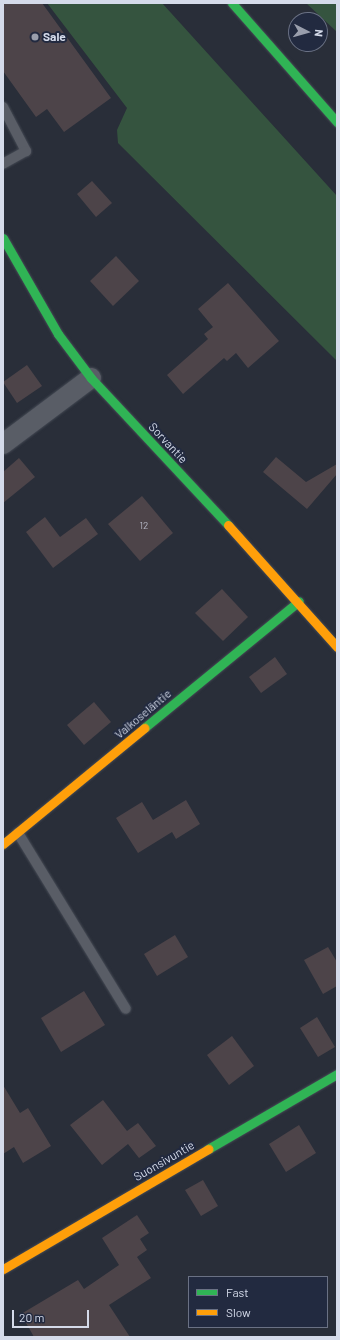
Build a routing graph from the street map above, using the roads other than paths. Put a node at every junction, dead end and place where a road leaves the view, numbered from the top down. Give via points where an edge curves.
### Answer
1 (232, 3) edge
2 (3, 107) edge
3 (337, 122) edge
4 (3, 164) edge
5 (3, 238) edge
6 (91, 378) junction
7 (3, 444) edge
8 (298, 601) junction
9 (337, 647) edge
10 (18, 833) junction
11 (3, 844) edge
12 (126, 1009) dead end
13 (337, 1074) edge
14 (3, 1269) edge

1 - 3 main road
2 - 4 lane via 26,152
5 - 6 main road, Sorvantie via 58,334
6 - 7 street
6 - 8 main road, Sorvantie
8 - 9 main road, Sorvantie
8 - 10 main road, Valkoseläntie
10 - 11 main road, Valkoseläntie
10 - 12 lane
13 - 14 main road, Suonsivuntie

